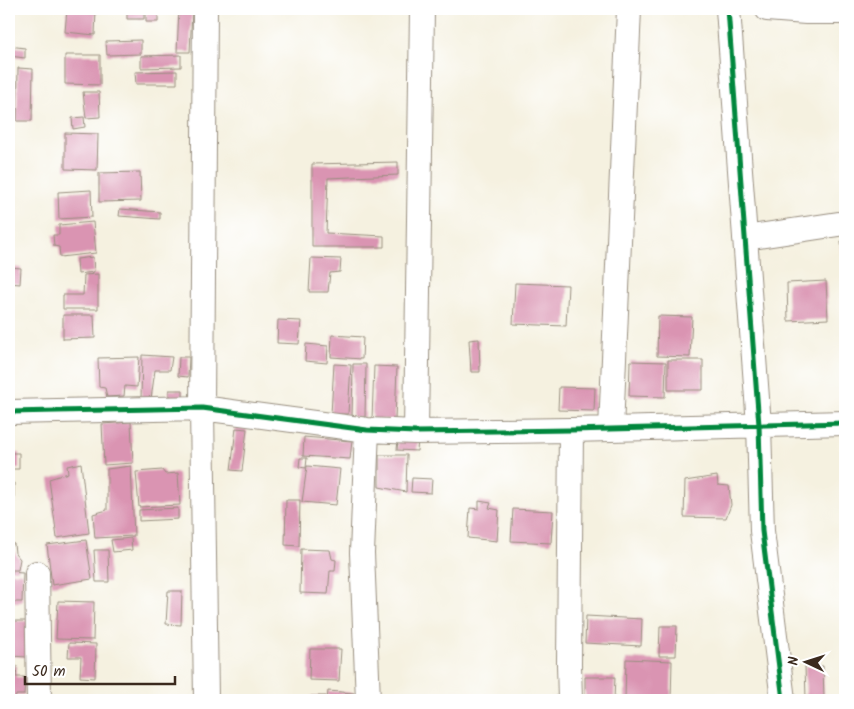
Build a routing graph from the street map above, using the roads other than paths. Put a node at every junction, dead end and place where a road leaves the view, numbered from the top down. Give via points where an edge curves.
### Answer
1 (206, 9) edge
2 (422, 9) edge
3 (629, 9) edge
4 (728, 9) edge
5 (767, 9) edge
6 (845, 12) edge
7 (845, 223) edge
8 (745, 238) junction
9 (202, 408) junction
10 (9, 412) edge
11 (845, 423) edge
12 (759, 425) junction
13 (611, 429) junction
14 (367, 430) junction
15 (571, 430) junction
16 (416, 432) junction
17 (37, 573) dead end
18 (39, 700) edge
19 (206, 700) edge
20 (368, 700) edge
21 (570, 700) edge
22 (783, 700) edge

1 - 9 street
2 - 16 street
3 - 13 street
4 - 8 street
5 - 6 street
7 - 8 street
8 - 12 street
9 - 10 street
9 - 14 street
9 - 19 street
11 - 12 street
12 - 13 street
12 - 22 street via 762,531
13 - 15 street
14 - 16 street
14 - 20 street via 362,553
15 - 16 street
15 - 21 street
17 - 18 street

